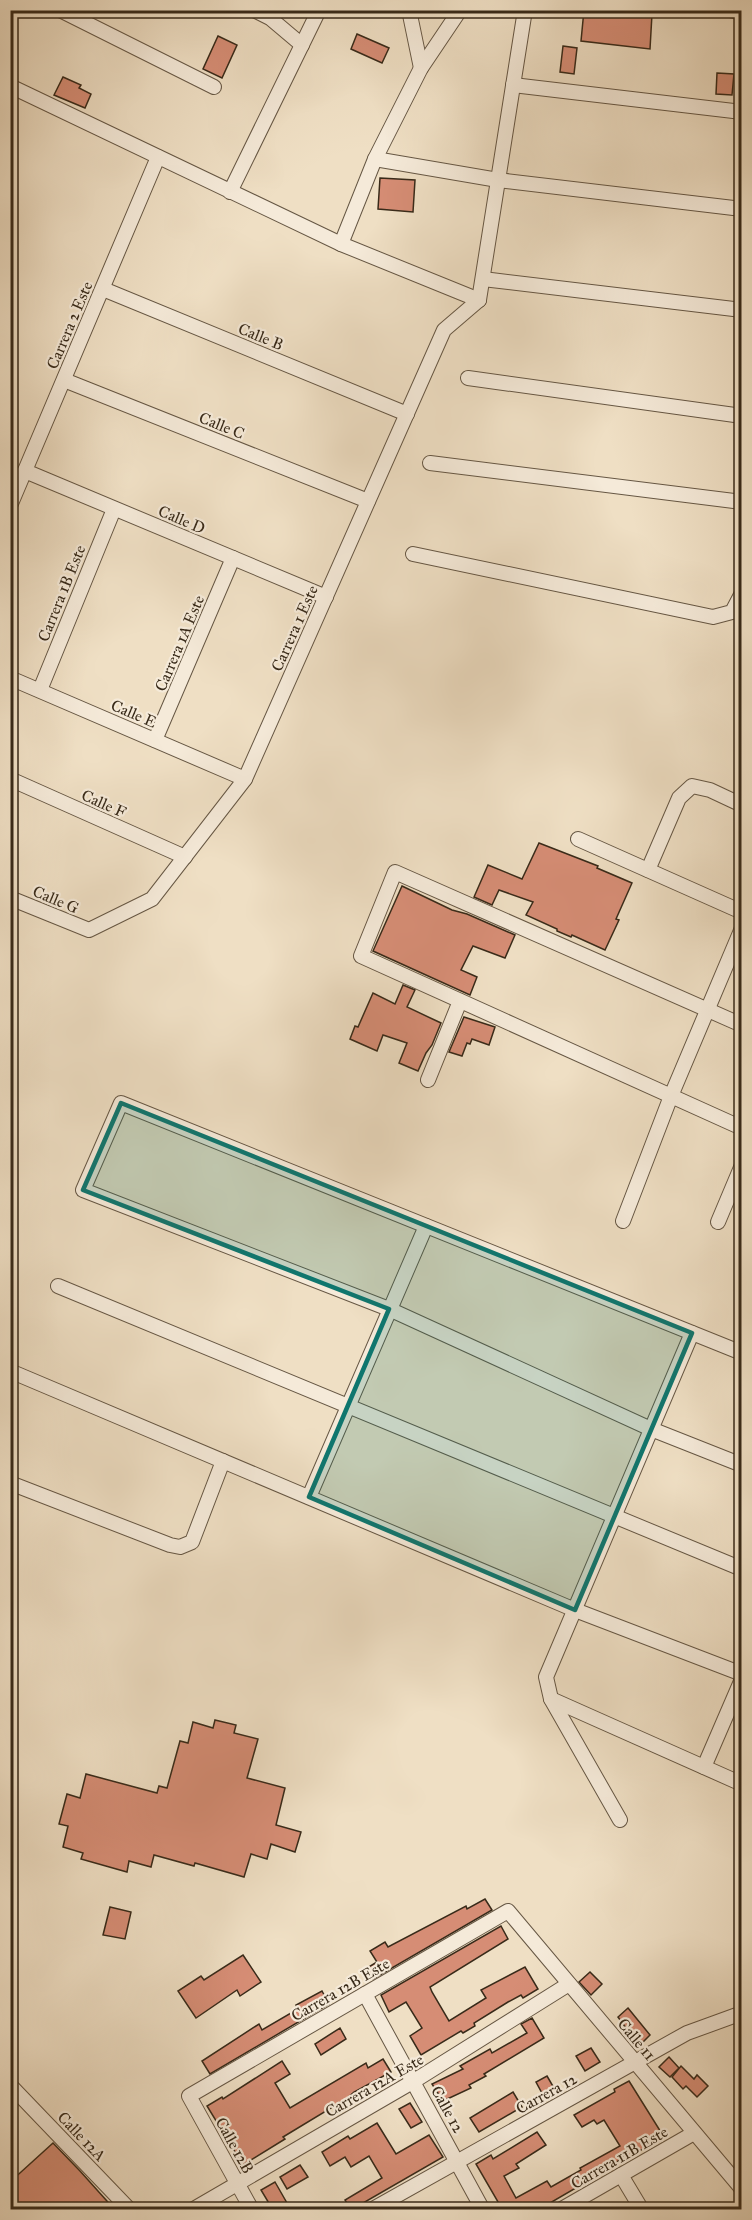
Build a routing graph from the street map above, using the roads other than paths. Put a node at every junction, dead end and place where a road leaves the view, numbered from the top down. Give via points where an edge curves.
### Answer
1 (60, 10) edge
2 (254, 10) edge
3 (319, 10) edge
4 (409, 10) edge
5 (460, 10) edge
6 (525, 10) edge
7 (730, 10) edge
8 (741, 12) edge
9 (302, 45) junction
10 (421, 68) junction
11 (513, 85) junction
12 (10, 86) edge
13 (214, 87) dead end
14 (741, 112) edge
15 (158, 158) junction
16 (375, 159) junction
17 (498, 180) junction
18 (230, 192) junction
19 (741, 209) edge
20 (341, 244) junction
21 (483, 279) junction
22 (103, 289) junction
23 (479, 300) junction
24 (741, 310) edge
25 (468, 378) dead end
26 (64, 380) junction
27 (407, 414) junction
28 (741, 416) edge
29 (430, 463) dead end
30 (25, 471) junction
31 (369, 501) junction
32 (741, 502) edge
33 (10, 506) edge
34 (114, 508) junction
35 (413, 554) dead end
36 (233, 558) junction
37 (741, 593) edge
38 (326, 597) junction
39 (10, 678) edge
40 (40, 690) junction
41 (155, 740) junction
42 (10, 779) edge
43 (245, 779) junction
44 (741, 805) edge
45 (578, 839) dead end
46 (185, 857) junction
47 (648, 870) junction
48 (10, 897) edge
49 (741, 912) edge
50 (741, 928) edge
51 (89, 930) joint
52 (460, 1001) junction
53 (708, 1010) junction
54 (741, 1025) edge
55 (428, 1080) dead end
56 (671, 1096) junction
57 (741, 1128) edge
58 (741, 1165) edge
59 (623, 1221) dead end
60 (718, 1222) dead end
61 (426, 1226) junction
62 (58, 1286) dead end
63 (389, 1309) junction
64 (692, 1333) junction
65 (741, 1353) edge
66 (10, 1371) edge
67 (347, 1406) junction
68 (651, 1429) junction
69 (223, 1461) junction
70 (741, 1465) edge
71 (10, 1484) edge
72 (309, 1497) junction
73 (614, 1517) junction
74 (741, 1569) edge
75 (575, 1610) junction
76 (741, 1674) edge
77 (741, 1679) edge
78 (551, 1699) junction
79 (704, 1767) junction
80 (741, 1784) edge
81 (620, 1820) dead end
82 (508, 1911) joint
83 (569, 1984) junction
84 (365, 1994) junction
85 (741, 2013) edge
86 (635, 2062) junction
87 (414, 2081) junction
88 (10, 2085) edge
89 (189, 2096) joint
90 (694, 2133) junction
91 (458, 2161) junction
92 (621, 2175) junction
93 (237, 2183) junction
94 (741, 2189) edge
95 (129, 2209) edge
96 (192, 2210) edge
97 (252, 2210) edge
98 (371, 2210) edge
99 (483, 2210) edge
100 (560, 2210) edge
101 (642, 2210) edge

1 - 13 street
2 - 9 street
3 - 9 street
4 - 10 street
5 - 10 street
6 - 11 street
7 - 8 street
9 - 18 street
10 - 16 street
11 - 14 street
11 - 17 street
12 - 15 street
15 - 18 street
15 - 22 street, Carrera 2 Este
16 - 17 street
16 - 20 street
17 - 19 street
17 - 21 street
18 - 20 street
20 - 23 street
21 - 23 street
21 - 24 street
22 - 26 street, Carrera 2 Este
22 - 27 street, Calle B
23 - 27 street, Carrera 1 Este via 444,330
25 - 28 street
26 - 30 street, Carrera 2 Este
26 - 31 street, Calle C
27 - 31 street, Carrera 1 Este
29 - 32 street
30 - 33 street, Carrera 2 Este
30 - 34 street, Calle D
31 - 38 street, Carrera 1 Este
34 - 36 street, Calle D
34 - 40 street, Carrera 1B Este
35 - 37 street via 714,617 732,612
36 - 38 street, Calle D
36 - 41 street, Carrera 1A Este
38 - 43 street, Carrera 1 Este
39 - 40 street, Calle E
40 - 41 street, Calle E
41 - 43 street, Calle E
42 - 46 street, Calle F
43 - 46 street, Carrera 1 Este
44 - 47 street via 692,786 679,798
45 - 47 street
46 - 51 street, Carrera 1 Este via 152,899
47 - 49 street
48 - 51 street, Calle G
50 - 53 street
52 - 53 street via 361,956 395,872
52 - 55 street
52 - 56 street
53 - 54 street
53 - 56 street
56 - 57 street
56 - 59 street
58 - 60 street
61 - 63 street
61 - 63 street via 121,1103 83,1190
61 - 64 street
62 - 67 street
63 - 67 street
63 - 68 street
64 - 65 street
64 - 68 street
66 - 69 street
67 - 72 street
67 - 73 street
68 - 70 street
68 - 73 street
69 - 71 street via 192,1542 180,1547
69 - 72 street
72 - 75 street
73 - 74 street
73 - 75 street
75 - 76 street
75 - 78 street via 546,1677
77 - 79 street
78 - 79 street
78 - 81 street
79 - 80 street
82 - 83 street, Calle 11
82 - 84 street, Carrera 12B Este
83 - 86 street, Calle 11
83 - 87 street, Carrera 12A Este
84 - 87 street, Calle 12
84 - 89 street, Carrera 12B Este
85 - 86 street, Carrera 12 via 687,2033
86 - 90 street, Calle 11
86 - 91 street, Carrera 12
87 - 91 street, Calle 12
87 - 93 street, Carrera 12A Este
88 - 95 street, Calle 12A
89 - 93 street, Calle 12B
90 - 92 street, Carrera 11B Este
90 - 94 street, Calle 11
91 - 98 street, Carrera 12
91 - 99 street, Calle 12
92 - 100 street, Carrera 11B Este
92 - 101 street
93 - 96 street, Carrera 12A Este
93 - 97 street, Calle 12B

